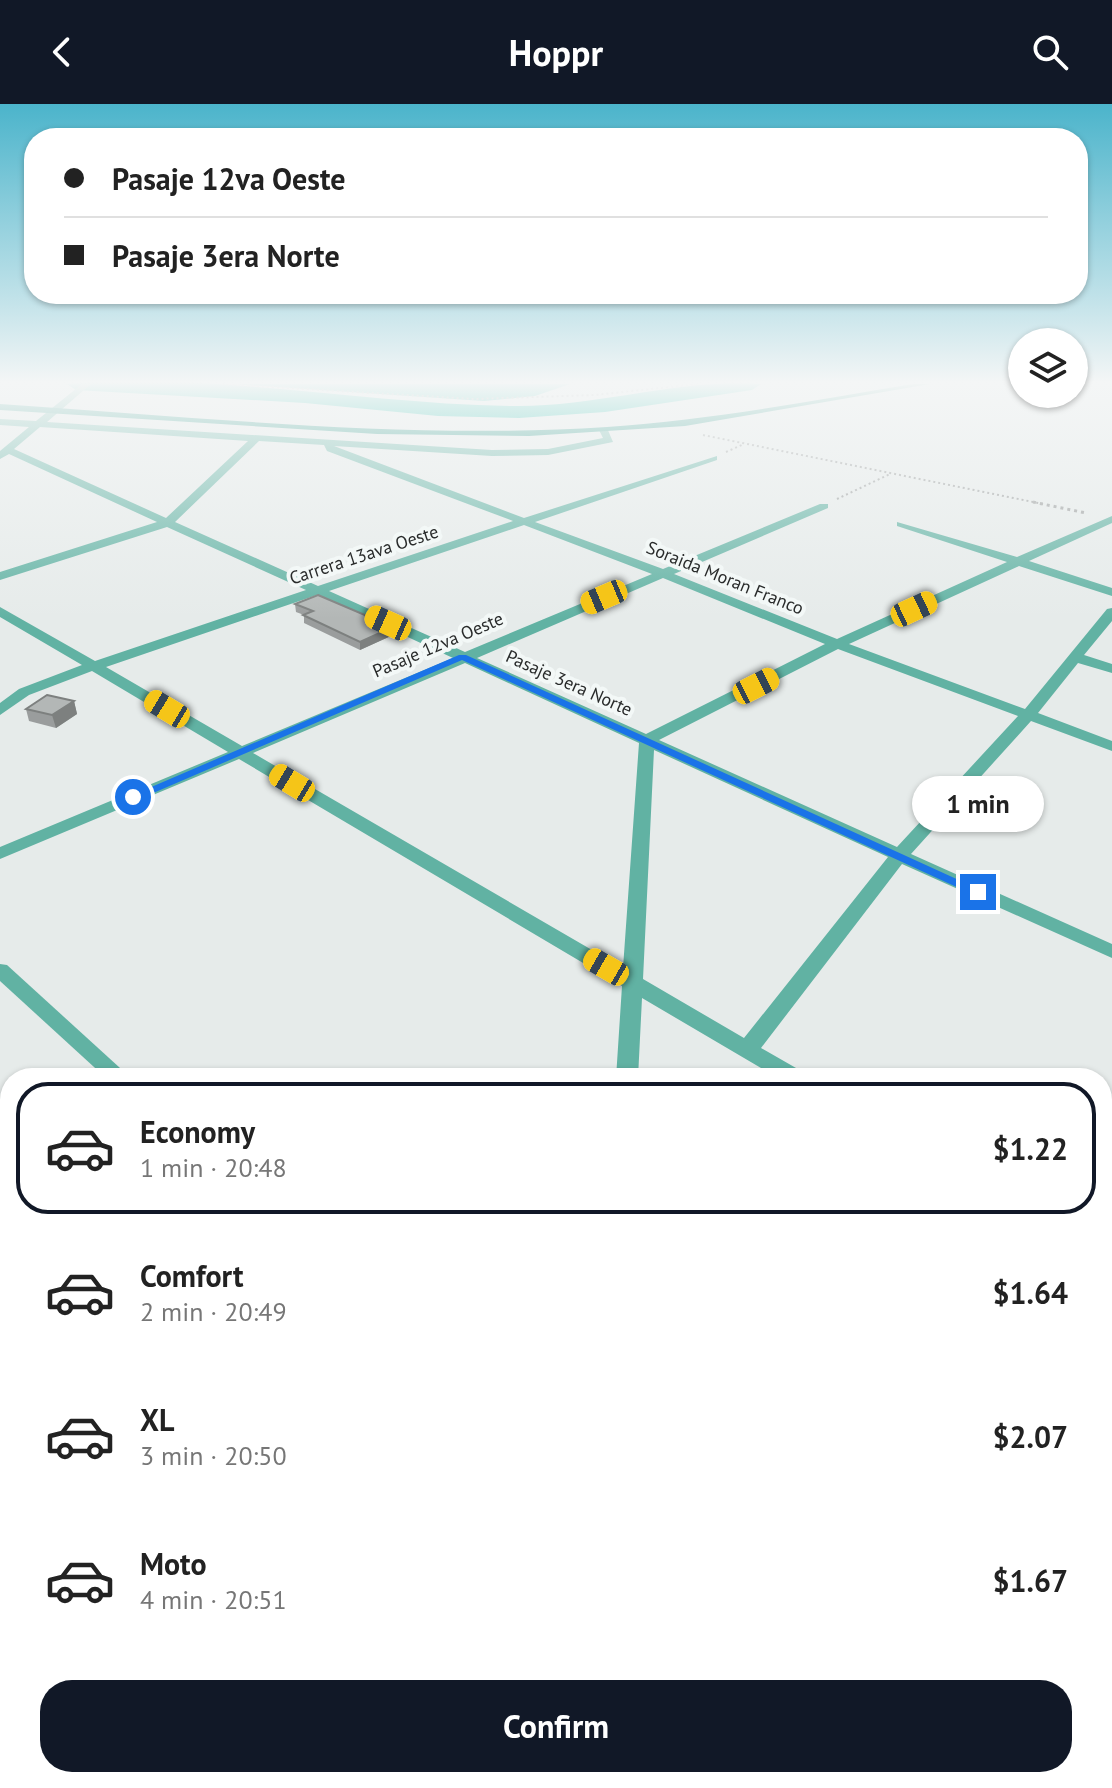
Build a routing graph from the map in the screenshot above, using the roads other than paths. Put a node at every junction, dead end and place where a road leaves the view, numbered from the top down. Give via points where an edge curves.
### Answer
1 (26, 463) edge
2 (231, 463) edge
3 (367, 463) edge
4 (699, 463) edge
5 (824, 506) road end
6 (1112, 519) edge
7 (523, 522) junction
8 (167, 523) junction
9 (901, 524) dead end
10 (1022, 558) junction
11 (661, 573) junction
12 (0, 576) edge
13 (315, 589) junction
14 (1112, 592) edge
15 (0, 611) edge
16 (1112, 612) edge
17 (837, 644) junction
18 (462, 657) junction
19 (1078, 658) junction
20 (93, 666) junction
21 (1112, 669) edge
22 (0, 710) edge
23 (1029, 714) junction
24 (647, 740) junction
25 (1112, 746) edge
26 (240, 752) junction
27 (0, 854) edge
28 (898, 857) junction
29 (1112, 952) edge
30 (0, 970) edge
31 (632, 983) junction
32 (747, 1050) junction
33 (109, 1068) edge
34 (628, 1068) edge
35 (778, 1068) edge

1 - 8 street, Pasaje 3era Norte
2 - 8 street
3 - 7 street, Soraida Moran Franco
4 - 7 street, Carrera 13ava Oeste
5 - 11 street, Pasaje 12va Oeste
6 - 10 street
7 - 11 street, Soraida Moran Franco
7 - 13 street, Carrera 13ava Oeste
8 - 12 street
8 - 13 street, Pasaje 3era Norte
9 - 10 street
10 - 14 street
10 - 17 street
11 - 17 street, Soraida Moran Franco
11 - 18 street, Pasaje 12va Oeste
13 - 18 street, Pasaje 3era Norte
13 - 20 street, Carrera 13ava Oeste
15 - 20 street
16 - 19 street
17 - 23 street, Soraida Moran Franco
17 - 24 street
18 - 24 street, Pasaje 3era Norte
18 - 26 street, Pasaje 12va Oeste
19 - 21 street
19 - 23 street
20 - 22 street, Carrera 13ava Oeste via 24,692
20 - 26 street
23 - 25 street, Soraida Moran Franco
23 - 28 street
24 - 28 street, Pasaje 3era Norte
24 - 31 street
26 - 27 street, Pasaje 12va Oeste
26 - 31 street
28 - 29 street, Pasaje 3era Norte
28 - 32 street
30 - 33 street
31 - 32 street
31 - 34 street
32 - 35 street

